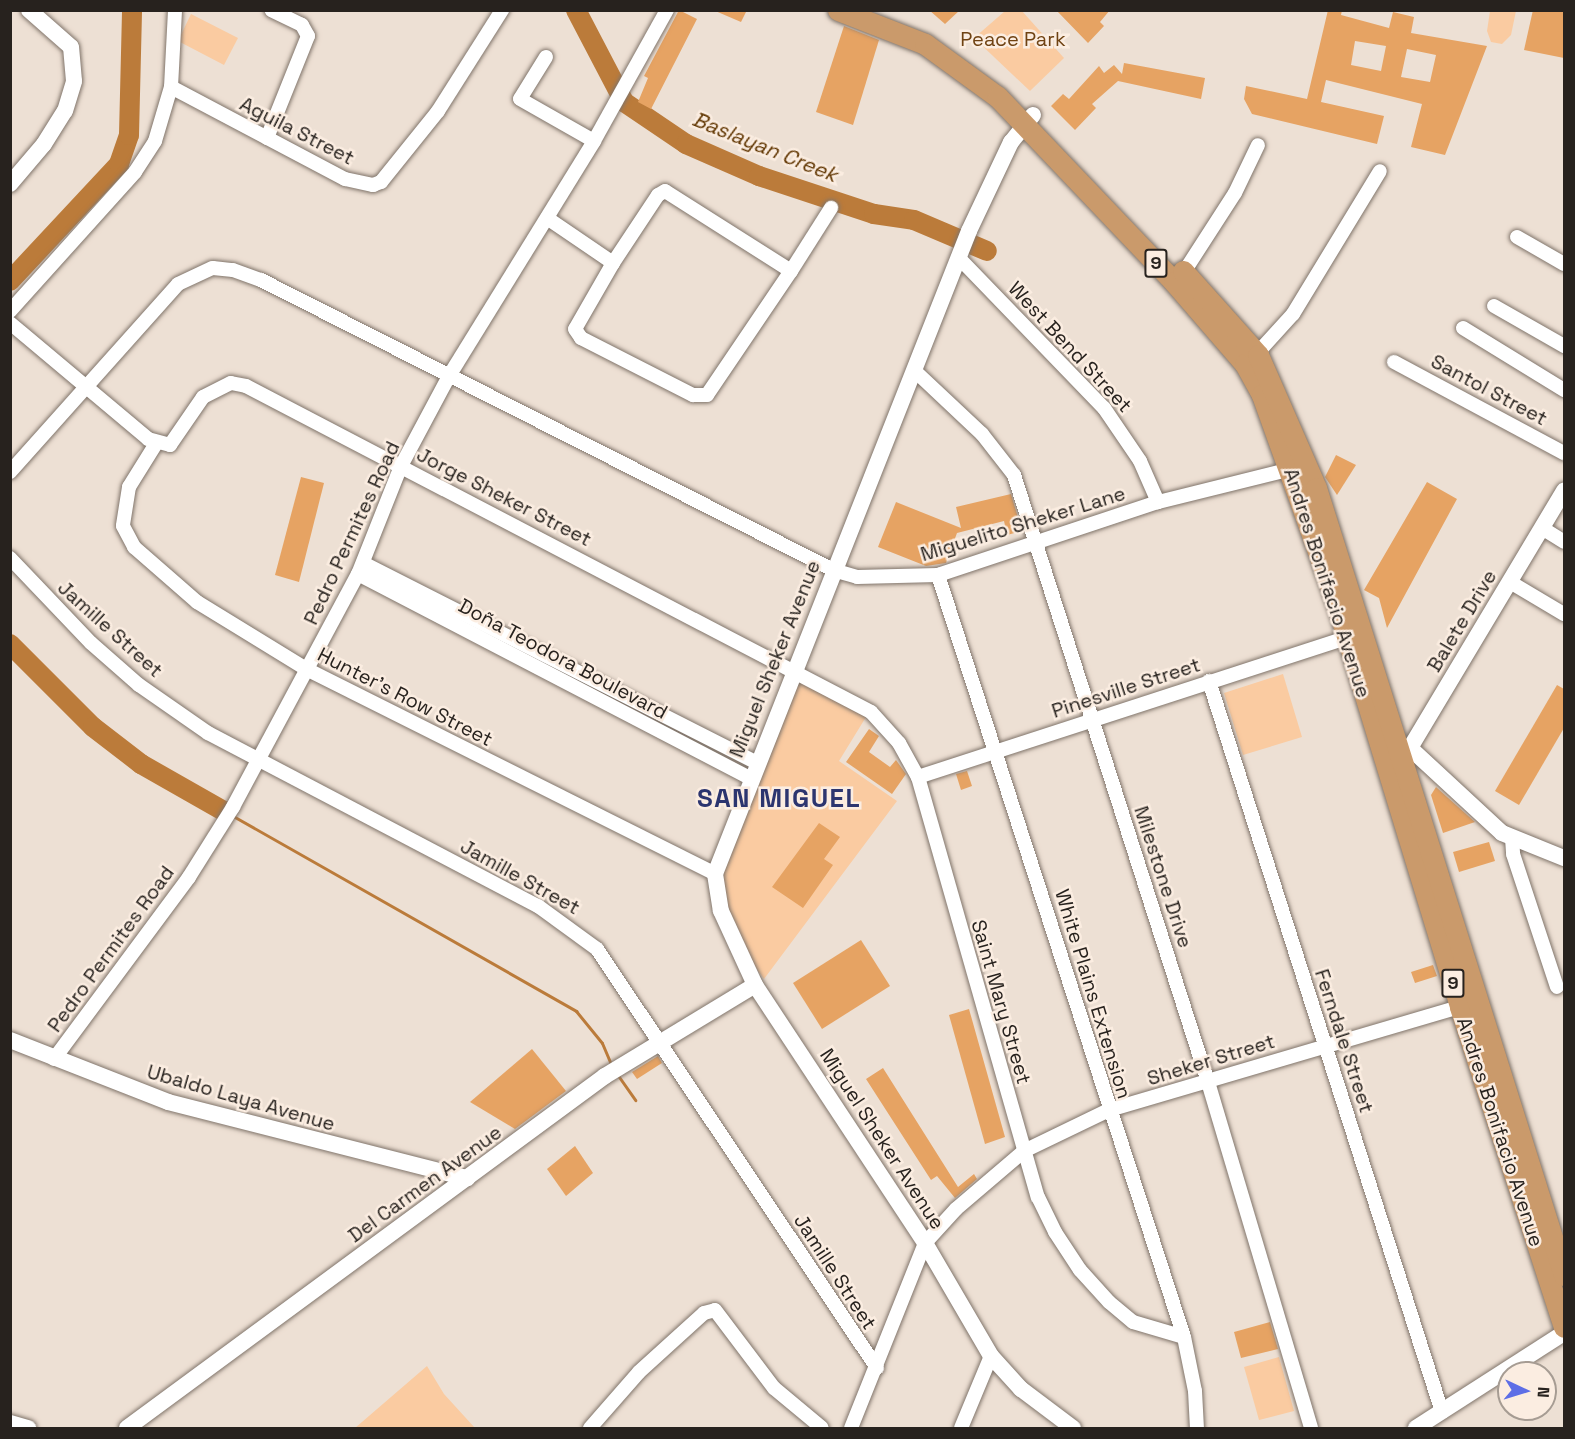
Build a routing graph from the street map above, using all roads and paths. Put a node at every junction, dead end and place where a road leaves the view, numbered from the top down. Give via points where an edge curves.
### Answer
1 (28, 10) edge
2 (175, 10) edge
3 (271, 10) edge
4 (502, 10) edge
5 (667, 10) edge
6 (838, 10) edge
7 (877, 10) edge
8 (546, 57) dead end
9 (171, 87) junction
10 (1030, 119) junction
11 (267, 138) junction
12 (594, 141) junction
13 (1258, 145) dead end
14 (1380, 171) dead end
15 (10, 184) edge
16 (831, 208) dead end
17 (547, 218) junction
18 (1517, 237) dead end
19 (964, 244) junction
20 (613, 263) junction
21 (1564, 264) edge
22 (791, 271) junction
23 (1184, 272) junction
24 (1494, 306) dead end
25 (10, 311) edge
26 (10, 323) edge
27 (1463, 328) dead end
28 (1564, 346) edge
29 (1252, 359) junction
30 (1394, 362) dead end
31 (916, 372) junction
32 (449, 376) junction
33 (87, 390) junction
34 (1564, 390) edge
35 (157, 442) junction
36 (1564, 453) edge
37 (401, 466) junction
38 (1291, 469) junction
39 (10, 472) edge
40 (1564, 491) edge
41 (1158, 502) junction
42 (1542, 528) junction
43 (1036, 542) junction
44 (1564, 542) edge
45 (10, 558) edge
46 (360, 569) junction
47 (833, 570) junction
48 (938, 575) junction
49 (1510, 582) junction
50 (1564, 614) edge
51 (1347, 638) junction
52 (794, 668) junction
53 (309, 670) junction
54 (1209, 681) junction
55 (1091, 720) junction
56 (996, 750) junction
57 (1397, 752) junction
58 (258, 759) junction
59 (753, 770) junction
60 (918, 777) junction
61 (1512, 838) junction
62 (1564, 858) edge
63 (715, 874) junction
64 (755, 985) junction
65 (1557, 987) dead end
66 (1460, 1006) junction
67 (10, 1040) edge
68 (659, 1041) junction
69 (1325, 1046) junction
70 (54, 1059) junction
71 (1208, 1082) junction
72 (1109, 1110) junction
73 (1024, 1151) junction
74 (467, 1178) junction
75 (925, 1243) junction
76 (1564, 1275) edge
77 (1564, 1327) edge
78 (1564, 1333) edge
79 (1184, 1337) junction
80 (991, 1356) junction
81 (877, 1368) junction
82 (1442, 1412) junction
83 (10, 1423) edge
84 (28, 1428) edge
85 (127, 1428) edge
86 (590, 1428) edge
87 (822, 1428) edge
88 (851, 1428) edge
89 (961, 1428) edge
90 (1073, 1428) edge
91 (1197, 1428) edge
92 (1311, 1428) edge
93 (1416, 1428) edge

1 - 15 street via 71,47 74,81 65,111 44,144
2 - 9 street
3 - 11 street via 302,25 308,36
4 - 11 street, Aguila Street via 438,111 381,182 373,186 345,179
5 - 12 street, Pedro Permites Road
6 - 10 highway, Andres Bonifacio Avenue / 9 via 934,50
7 - 10 highway, Andres Bonifacio Avenue / 9 via 938,38
8 - 12 street via 520,99
9 - 11 street, Aguila Street
9 - 25 street via 155,141 135,172
10 - 19 street, Miguel Sheker Avenue via 999,165
10 - 23 highway, Andres Bonifacio Avenue / 9
10 - 29 highway, Andres Bonifacio Avenue / 9
12 - 17 street, Pedro Permites Road
13 - 23 street via 1235,193
14 - 29 street via 1293,314
16 - 22 street
17 - 20 street
17 - 32 street, Pedro Permites Road
18 - 21 street
19 - 31 street, Miguel Sheker Avenue
19 - 41 street, West Bend Street via 1104,408 1140,461
20 - 22 street via 658,195 671,191
20 - 22 street via 576,322 577,333 702,397
23 - 29 highway, Andres Bonifacio Avenue / 9
24 - 28 street
26 - 33 street
27 - 34 street
29 - 38 highway, Andres Bonifacio Avenue / 9
29 - 57 highway, Andres Bonifacio Avenue / 9 via 1316,488
30 - 36 street, Santol Street
31 - 43 street, Milestone Drive via 1002,457 1014,475
31 - 47 street, Miguel Sheker Avenue via 865,484
32 - 33 street, Miguelito Sheker Lane via 261,280 234,270 213,268 178,284
32 - 37 street, Pedro Permites Road
32 - 47 street, Miguelito Sheker Lane
33 - 35 street
33 - 39 street
35 - 37 street, Jorge Sheker Street via 170,445 203,397 231,383 271,397
35 - 53 street, Hunter's Row Street via 123,503 126,536 204,608
37 - 46 street, Pedro Permites Road
37 - 52 street, Jorge Sheker Street
38 - 41 street, Miguelito Sheker Lane
38 - 51 highway, Andres Bonifacio Avenue / 9
40 - 42 street, Balete Drive
41 - 43 street, Miguelito Sheker Lane
42 - 44 street
42 - 49 street, Balete Drive
43 - 48 street, Miguelito Sheker Lane
43 - 55 street, Milestone Drive
45 - 58 street, Jamille Street via 52,605 139,685 208,733
46 - 53 street, Pedro Permites Road
46 - 59 street, Doña Teodora Boulevard
47 - 48 street, Miguelito Sheker Lane via 882,580
47 - 52 street, Miguel Sheker Avenue
48 - 56 street, White Plains Extension
49 - 50 street
49 - 57 street, Balete Drive
51 - 54 street, Pinesville Street
51 - 57 highway, Andres Bonifacio Avenue / 9
52 - 59 street, Miguel Sheker Avenue
52 - 60 street, Saint Mary Street via 871,711 899,742
53 - 58 street, Pedro Permites Road
53 - 63 street, Hunter's Row Street
54 - 55 street, Pinesville Street
54 - 69 street, Ferndale Street
55 - 56 street, Pinesville Street
55 - 71 street, Milestone Drive
56 - 60 street, Pinesville Street
56 - 72 street, White Plains Extension
57 - 61 street
57 - 66 highway, Andres Bonifacio Avenue / 9
57 - 76 highway, Andres Bonifacio Avenue / 9
58 - 68 street, Jamille Street via 571,927 618,975
58 - 70 street, Pedro Permites Road via 189,877
59 - 63 street, Miguel Sheker Avenue
60 - 73 street, Saint Mary Street
61 - 62 street
61 - 65 street via 1513,855
63 - 64 street, Miguel Sheker Avenue via 721,911
64 - 68 street, Del Carmen Avenue
64 - 75 street, Miguel Sheker Avenue
66 - 69 street, Sheker Street
66 - 77 highway, Andres Bonifacio Avenue / 9
67 - 70 street, Ubaldo Laya Avenue
68 - 74 street, Del Carmen Avenue
68 - 81 street, Jamille Street
69 - 71 street, Sheker Street
69 - 82 street, Ferndale Street
70 - 74 street, Ubaldo Laya Avenue via 168,1102
71 - 72 street, Sheker Street
71 - 92 street, Milestone Drive
72 - 73 street, Sheker Street
72 - 79 street, White Plains Extension
73 - 75 street, Sheker Street via 956,1209
73 - 79 street, Saint Mary Street via 1038,1197 1080,1270 1133,1322
74 - 85 street, Del Carmen Avenue
75 - 80 street, Miguel Sheker Avenue
75 - 81 street, Sheker Street
78 - 82 street
79 - 91 street, White Plains Extension via 1196,1391
80 - 89 street
80 - 90 street, Miguel Sheker Avenue via 1021,1389
81 - 88 street, Sheker Street
82 - 93 street
83 - 84 street
86 - 87 street via 639,1372 704,1313 715,1310 774,1388

